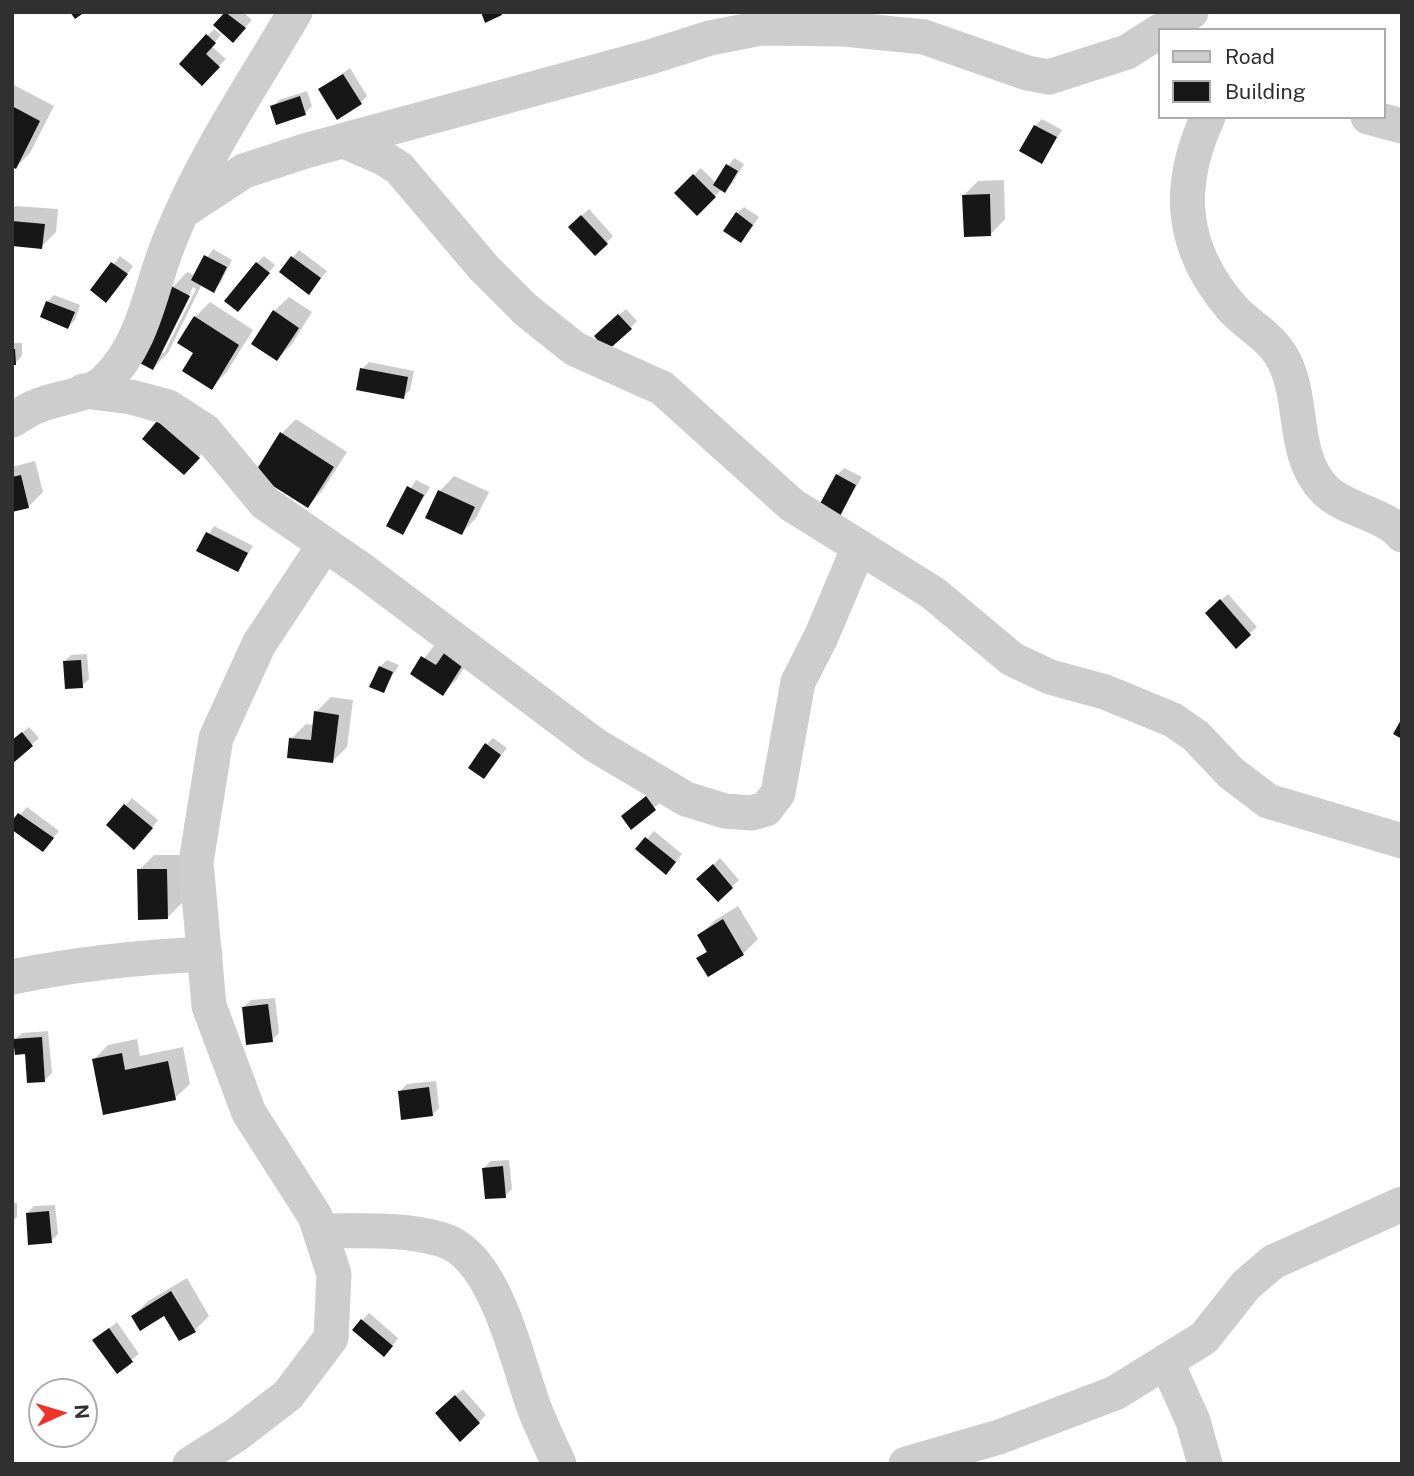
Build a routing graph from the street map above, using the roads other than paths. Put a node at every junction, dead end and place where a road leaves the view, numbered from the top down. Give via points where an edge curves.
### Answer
1 (295, 12) edge
2 (870, 22) edge
3 (931, 26) edge
4 (1158, 35) edge
5 (1207, 119) edge
6 (1376, 119) edge
7 (1402, 126) edge
8 (344, 141) junction
9 (183, 211) junction
10 (83, 391) junction
11 (20, 409) edge
12 (1400, 531) edge
13 (325, 544) junction
14 (859, 547) junction
15 (1402, 841) edge
16 (205, 954) junction
17 (12, 977) edge
18 (1402, 1204) edge
19 (320, 1231) junction
20 (1167, 1362) junction
21 (190, 1464) edge
22 (559, 1464) edge
23 (905, 1464) edge
24 (1205, 1464) edge

1 - 9 street via 221,135
2 - 3 street
2 - 8 street via 761,28 710,38
3 - 4 street via 1027,73 1049,77 1127,52
5 - 12 street via 1198,138 1185,208 1204,269 1233,310 1272,340 1286,365 1309,469 1325,490 1351,508
6 - 7 street
8 - 9 street via 244,171
8 - 14 street via 399,168 484,268 575,349 662,388 792,505
9 - 10 street via 131,348 103,383
10 - 11 street
10 - 13 street via 168,407 205,431 265,503
13 - 14 street via 595,745 686,799 725,811 751,813 766,809 778,793 798,682
13 - 16 street via 259,644 216,738 196,862
14 - 15 street via 933,593 1012,659 1173,720 1268,801
16 - 17 street via 80,964
16 - 19 street via 209,1006 249,1113
18 - 20 street via 1273,1262 1246,1284 1204,1338
19 - 21 street via 334,1274 331,1338 288,1395
19 - 22 street via 409,1234 446,1241 474,1262 496,1300
20 - 23 street via 1115,1393 1062,1415
20 - 24 street via 1193,1420

